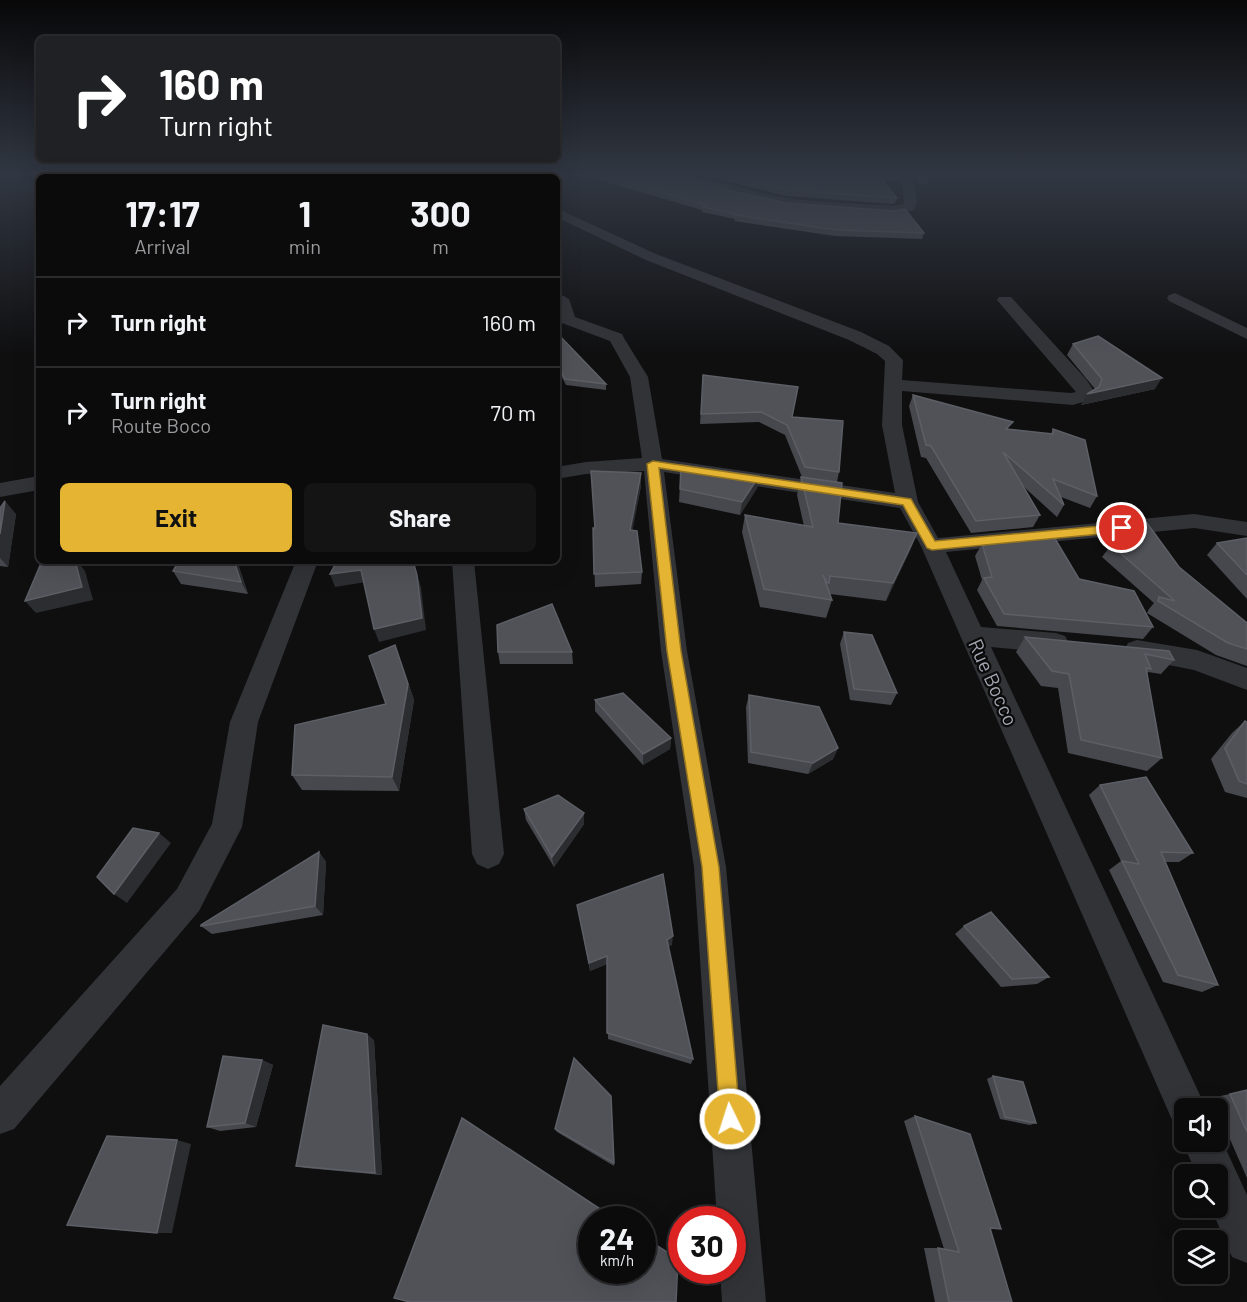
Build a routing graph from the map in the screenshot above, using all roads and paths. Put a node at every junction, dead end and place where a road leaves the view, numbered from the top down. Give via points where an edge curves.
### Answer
1 (602, 234) edge
2 (1175, 298) dead end
3 (560, 300) edge
4 (1005, 300) dead end
5 (1247, 334) edge
6 (894, 385) junction
7 (653, 464) junction
8 (560, 472) edge
9 (36, 484) edge
10 (0, 490) edge
11 (907, 502) junction
12 (1247, 529) edge
13 (932, 546) junction
14 (306, 564) edge
15 (463, 564) edge
16 (973, 636) junction
17 (1077, 645) edge
18 (1112, 648) edge
19 (1247, 679) edge
20 (488, 854) dead end
21 (1182, 1098) edge
22 (0, 1115) edge
23 (1228, 1200) edge
24 (1247, 1242) edge
25 (744, 1302) edge

1 - 6 street, Rue Bocco via 883,350 894,360
2 - 5 street
3 - 7 street via 568,320 616,338 639,377
4 - 6 street via 1080,383 1084,395 1073,399
6 - 11 street, Rue Bocco via 892,425
7 - 8 street
7 - 11 street
7 - 25 street via 674,651 710,867
9 - 10 street
11 - 13 street, Rue Bocco
12 - 13 street via 1194,521
13 - 16 street, Rue Bocco
14 - 22 street via 244,722 227,827 188,900
15 - 20 street
16 - 17 street
16 - 21 street, Rue Bocco
18 - 19 street via 1179,655
23 - 24 street

